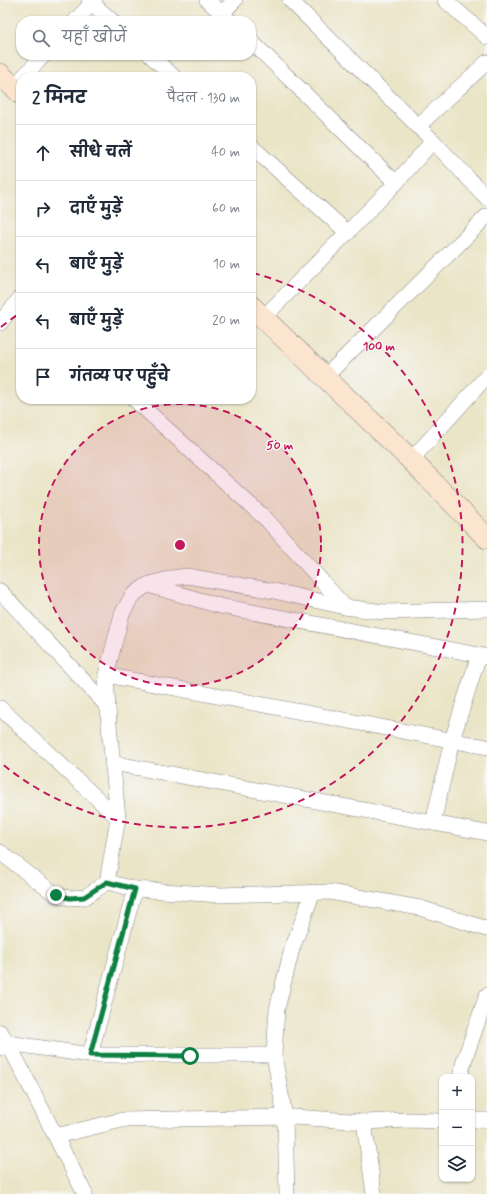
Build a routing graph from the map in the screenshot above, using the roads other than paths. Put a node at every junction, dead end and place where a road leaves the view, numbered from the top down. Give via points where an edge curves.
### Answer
1 (207, 0) edge
2 (235, 0) edge
3 (290, 0) edge
4 (445, 0) edge
5 (92, 1) edge
6 (79, 16) edge
7 (107, 16) edge
8 (225, 16) edge
9 (227, 16) edge
10 (487, 37) edge
11 (256, 47) edge
12 (39, 60) edge
13 (155, 60) edge
14 (487, 62) edge
15 (26, 72) edge
16 (169, 72) edge
17 (418, 126) junction
18 (433, 141) junction
19 (256, 150) edge
20 (396, 183) junction
21 (487, 198) edge
22 (487, 216) edge
23 (348, 233) junction
24 (16, 303) edge
25 (257, 311) edge
26 (0, 323) edge
27 (487, 376) edge
28 (325, 377) junction
29 (139, 404) edge
30 (411, 460) junction
31 (486, 535) edge
32 (147, 585) junction
33 (0, 590) edge
34 (345, 607) junction
35 (487, 609) edge
36 (483, 656) edge
37 (106, 675) junction
38 (108, 707) junction
39 (0, 708) edge
40 (452, 740) junction
41 (487, 747) edge
42 (112, 763) junction
43 (118, 818) junction
44 (433, 823) junction
45 (487, 833) edge
46 (0, 852) edge
47 (107, 882) junction
48 (135, 889) junction
49 (313, 892) junction
50 (487, 929) edge
51 (487, 995) edge
52 (3, 1041) edge
53 (90, 1055) junction
54 (274, 1055) junction
55 (461, 1074) edge
56 (285, 1117) junction
57 (475, 1120) edge
58 (487, 1120) edge
59 (439, 1121) edge
60 (364, 1122) junction
61 (56, 1136) junction
62 (85, 1194) edge
63 (287, 1194) edge
64 (374, 1194) edge

1 - 8 street
2 - 9 street
3 - 17 street
4 - 10 street
5 - 6 street
5 - 7 street
11 - 20 street
12 - 15 street
13 - 16 street
14 - 17 street
17 - 18 street
18 - 20 street
18 - 21 street
19 - 23 street
20 - 23 street
22 - 28 street
23 - 25 street
24 - 26 street
25 - 28 street
27 - 30 street
28 - 30 street
29 - 34 street via 267,520
30 - 31 street
32 - 34 street via 187,576 274,591
32 - 36 street via 220,606
32 - 37 street via 132,596 122,614
33 - 38 street
34 - 35 street via 384,612
36 - 40 street
37 - 38 street
37 - 40 street
38 - 42 street
39 - 43 street
40 - 41 street
40 - 44 street
42 - 43 street
42 - 44 street
43 - 47 street
44 - 45 street
46 - 47 street via 56,895 84,897
47 - 48 street
48 - 49 street via 219,895
48 - 53 street
49 - 50 street via 330,892 420,908
49 - 54 street via 290,956 278,1009
51 - 55 street
52 - 53 street
52 - 61 street
53 - 54 street
54 - 56 street
56 - 60 street
56 - 61 street via 122,1120
56 - 63 street
57 - 58 street
59 - 60 street
60 - 64 street
61 - 62 street

